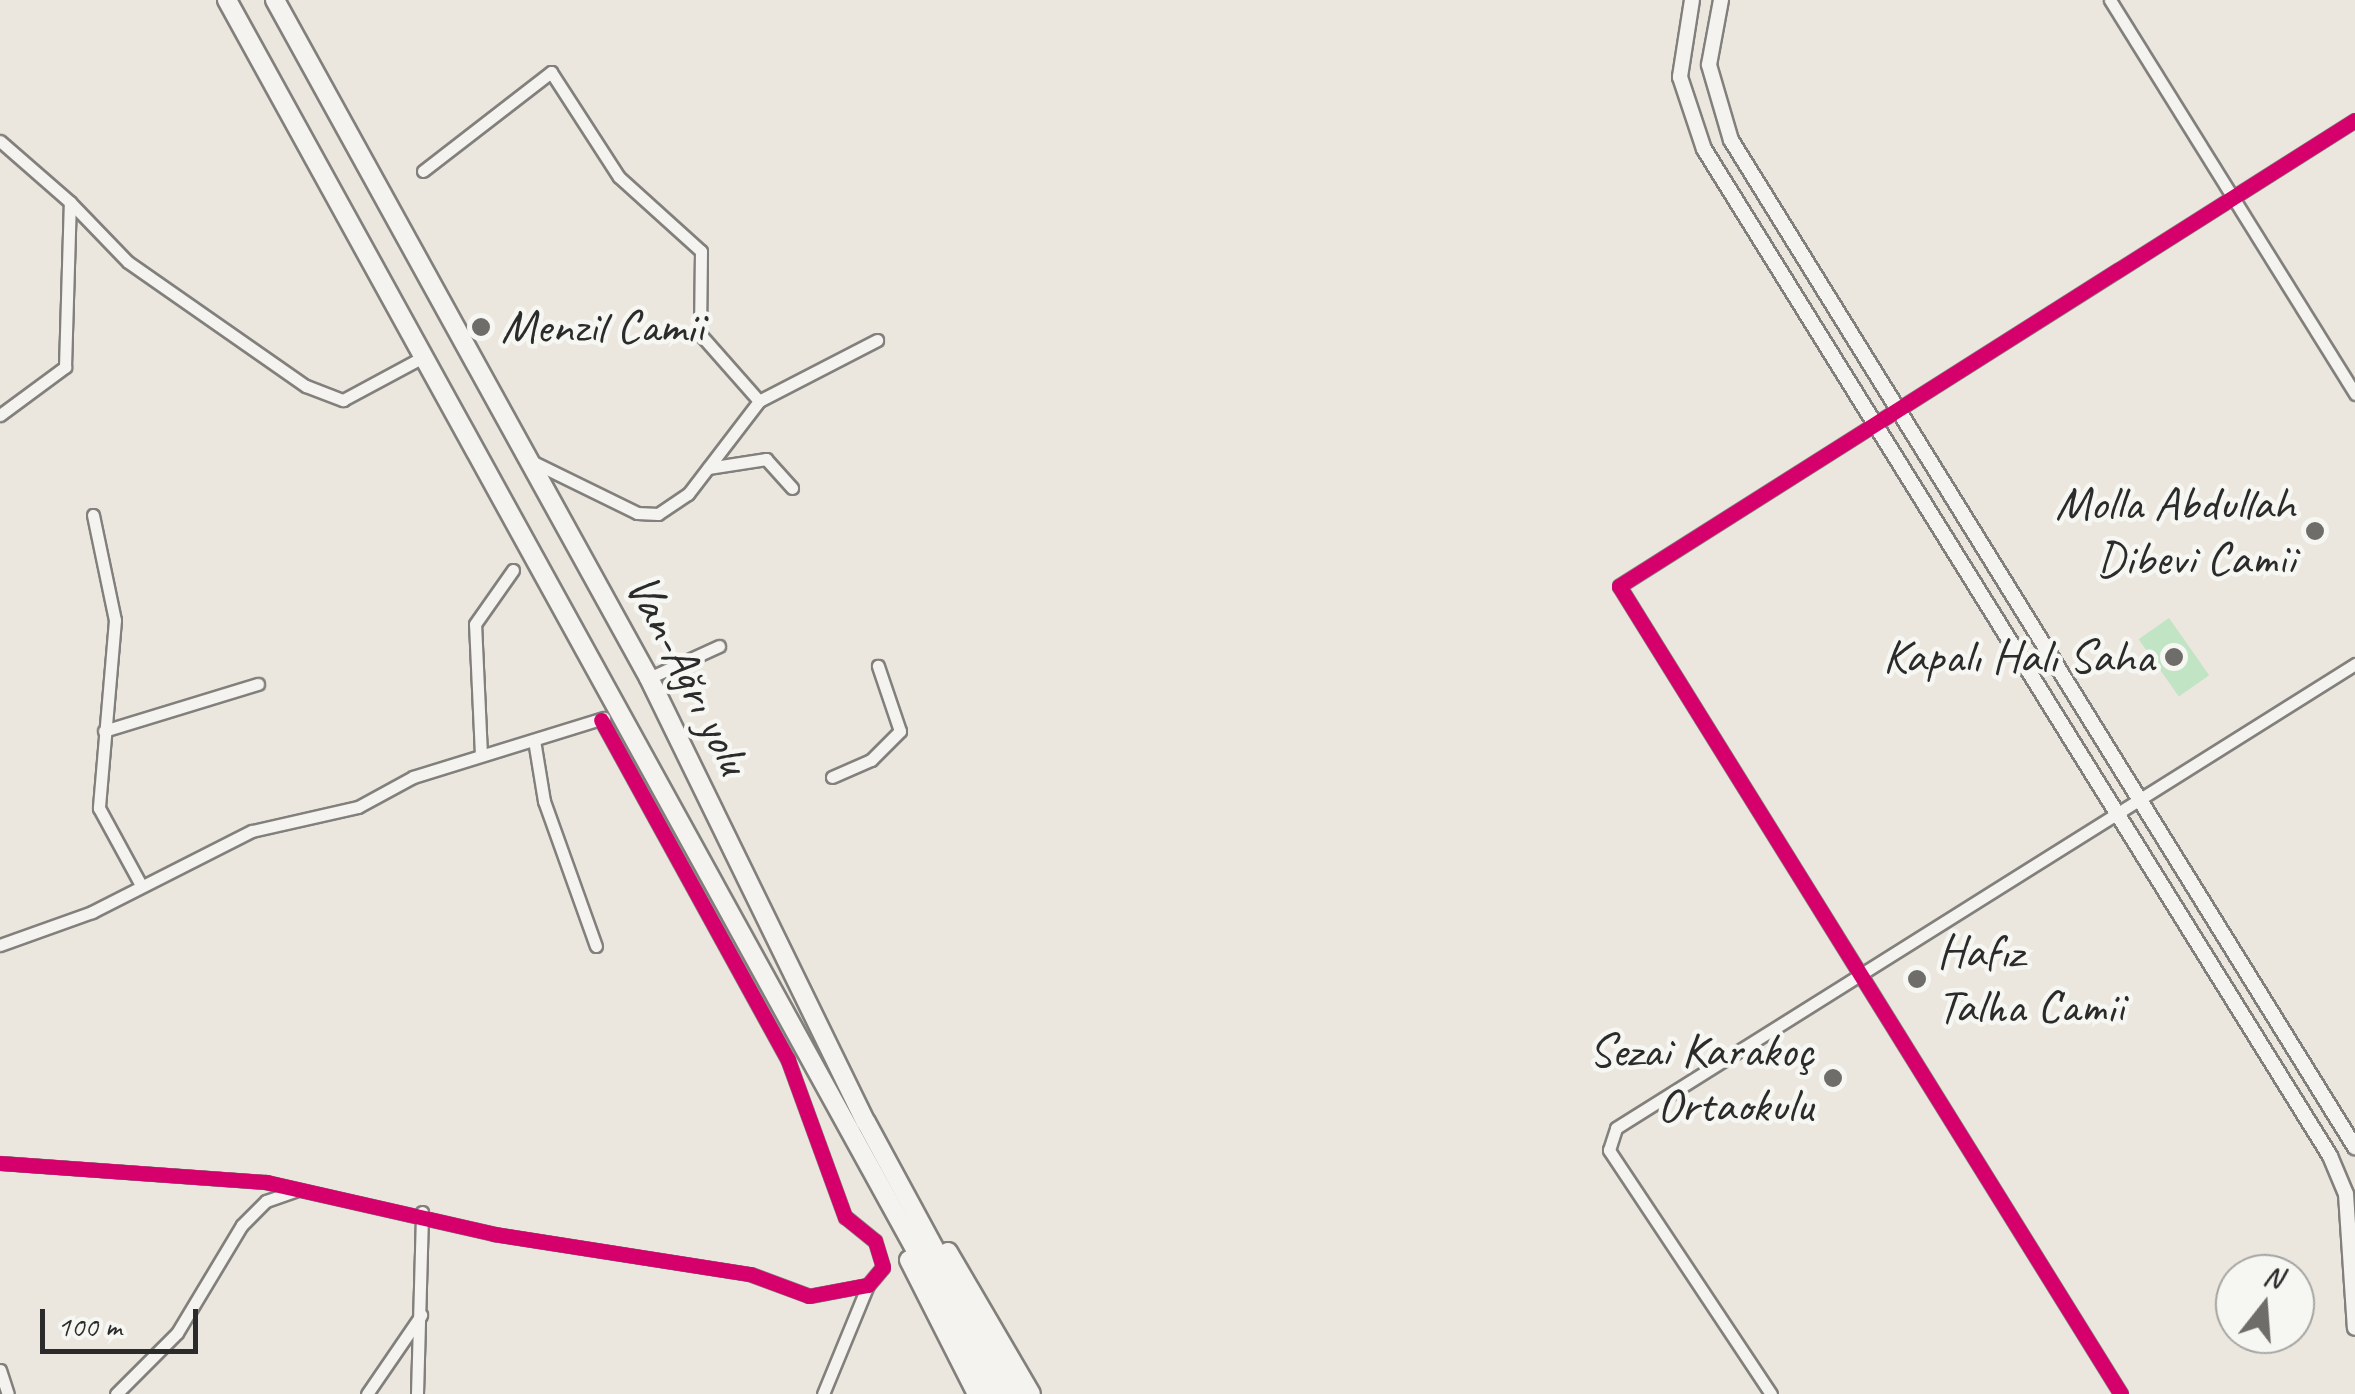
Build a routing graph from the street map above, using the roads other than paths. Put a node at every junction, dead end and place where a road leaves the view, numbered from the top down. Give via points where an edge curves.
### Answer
1 (227, 0) edge
2 (275, 0) edge
3 (1692, 0) edge
4 (1721, 0) edge
5 (2110, 0) edge
6 (2355, 120) edge
7 (0, 141) edge
8 (423, 171) dead end
9 (2232, 198) junction
10 (70, 202) junction
11 (877, 340) dead end
12 (421, 358) junction
13 (2355, 394) edge
14 (758, 400) junction
15 (1896, 405) junction
16 (0, 414) edge
17 (1873, 419) junction
18 (529, 460) junction
19 (704, 470) junction
20 (792, 488) dead end
21 (93, 515) dead end
22 (512, 570) dead end
23 (719, 646) dead end
24 (2355, 664) edge
25 (878, 666) dead end
26 (649, 678) junction
27 (258, 684) dead end
28 (609, 715) junction
29 (104, 731) junction
30 (534, 740) junction
31 (482, 754) junction
32 (832, 776) dead end
33 (2137, 798) junction
34 (2118, 810) junction
35 (141, 885) junction
36 (0, 945) edge
37 (596, 946) dead end
38 (1853, 975) junction
39 (2355, 1147) edge
40 (0, 1163) edge
41 (2349, 1183) edge
42 (295, 1191) junction
43 (896, 1194) junction
44 (422, 1212) junction
45 (868, 1285) junction
46 (421, 1316) junction
47 (2355, 1328) edge
48 (0, 1370) edge
49 (8, 1394) edge
50 (116, 1394) edge
51 (367, 1394) edge
52 (417, 1394) edge
53 (824, 1394) edge
54 (978, 1394) edge
55 (995, 1394) edge
56 (1013, 1394) edge
57 (1031, 1394) edge
58 (1771, 1394) edge
59 (2121, 1394) edge

1 - 12 highway
2 - 18 highway, Van-Ağrı yolu
3 - 17 street via 1680,78 1690,120
4 - 15 street via 1709,65 1731,140
5 - 9 street
6 - 9 street
7 - 10 street
8 - 14 street via 551,72 619,177 701,250 700,334
9 - 13 street
9 - 15 street
10 - 12 street via 128,262 306,386 343,400
10 - 16 street via 65,368
11 - 14 street
12 - 28 highway
14 - 19 street
15 - 17 street
15 - 33 street
17 - 34 street
17 - 38 street via 1631,572 1618,595
18 - 19 street via 648,516 673,506
18 - 26 highway, Van-Ağrı yolu
19 - 20 street via 766,458
21 - 29 street via 115,620
22 - 31 street via 475,624
23 - 26 street
24 - 33 street
25 - 32 street via 900,731 871,760
26 - 43 highway, Van-Ağrı yolu
27 - 29 street
28 - 30 street
28 - 43 highway
28 - 45 street via 788,1060 846,1217 874,1241 883,1267
29 - 35 street via 99,808
30 - 31 street
30 - 37 street via 544,801
31 - 35 street via 358,806 252,831
33 - 34 street
33 - 39 street
34 - 38 street
34 - 41 street
35 - 36 street
38 - 58 street via 1659,1094 1609,1139
38 - 59 street
40 - 42 street via 223,1176
41 - 47 street
42 - 44 street
42 - 50 street via 242,1224 177,1333
43 - 54 highway via 928,1304
43 - 55 highway
43 - 56 highway, Van-Ağrı yolu
43 - 57 highway
44 - 45 street via 494,1234 750,1274 810,1296
44 - 46 street
45 - 53 street
46 - 51 street
46 - 52 street
48 - 49 street

